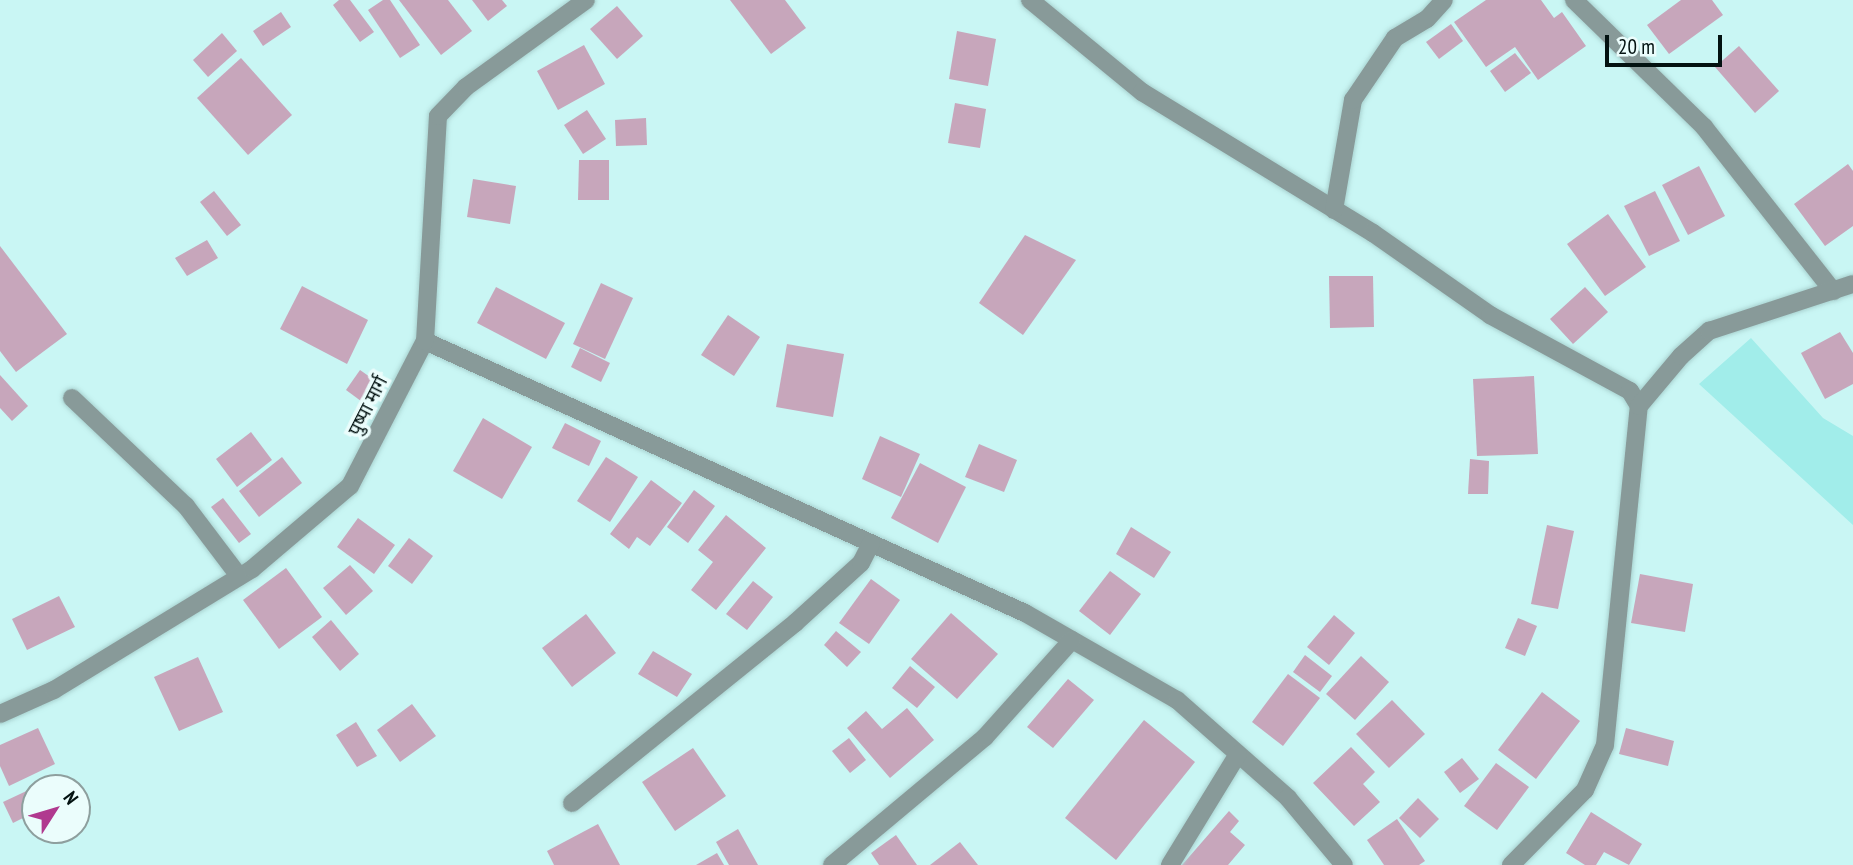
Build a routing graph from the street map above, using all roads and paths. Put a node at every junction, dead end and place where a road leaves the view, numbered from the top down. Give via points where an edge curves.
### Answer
1 (586, 0) edge
2 (1030, 0) edge
3 (1444, 0) edge
4 (1574, 0) edge
5 (1334, 210) junction
6 (1853, 284) edge
7 (1833, 291) junction
8 (425, 341) junction
9 (72, 398) dead end
10 (1639, 406) junction
11 (871, 543) junction
12 (239, 576) junction
13 (1072, 640) junction
14 (0, 714) edge
15 (1238, 754) junction
16 (572, 803) dead end
17 (832, 865) edge
18 (1170, 865) edge
19 (1344, 865) edge
20 (1511, 865) edge

1 - 8 street, पुष्पा मार्ग via 466,87 438,116
2 - 5 street via 1142,92
3 - 5 street via 1427,19 1395,38 1353,100
4 - 7 street via 1704,127
5 - 10 street via 1490,315 1630,391
6 - 7 street
7 - 10 street via 1709,331
8 - 11 street
8 - 12 street, पुष्पा मार्ग via 350,486
9 - 12 street via 186,506
10 - 20 street via 1605,745 1585,790
11 - 13 street via 1025,613
11 - 16 street via 861,563 795,623
12 - 14 street, पुष्पा मार्ग via 54,690
13 - 15 street via 1177,700
13 - 17 street via 985,737
15 - 18 street
15 - 19 street via 1288,798

